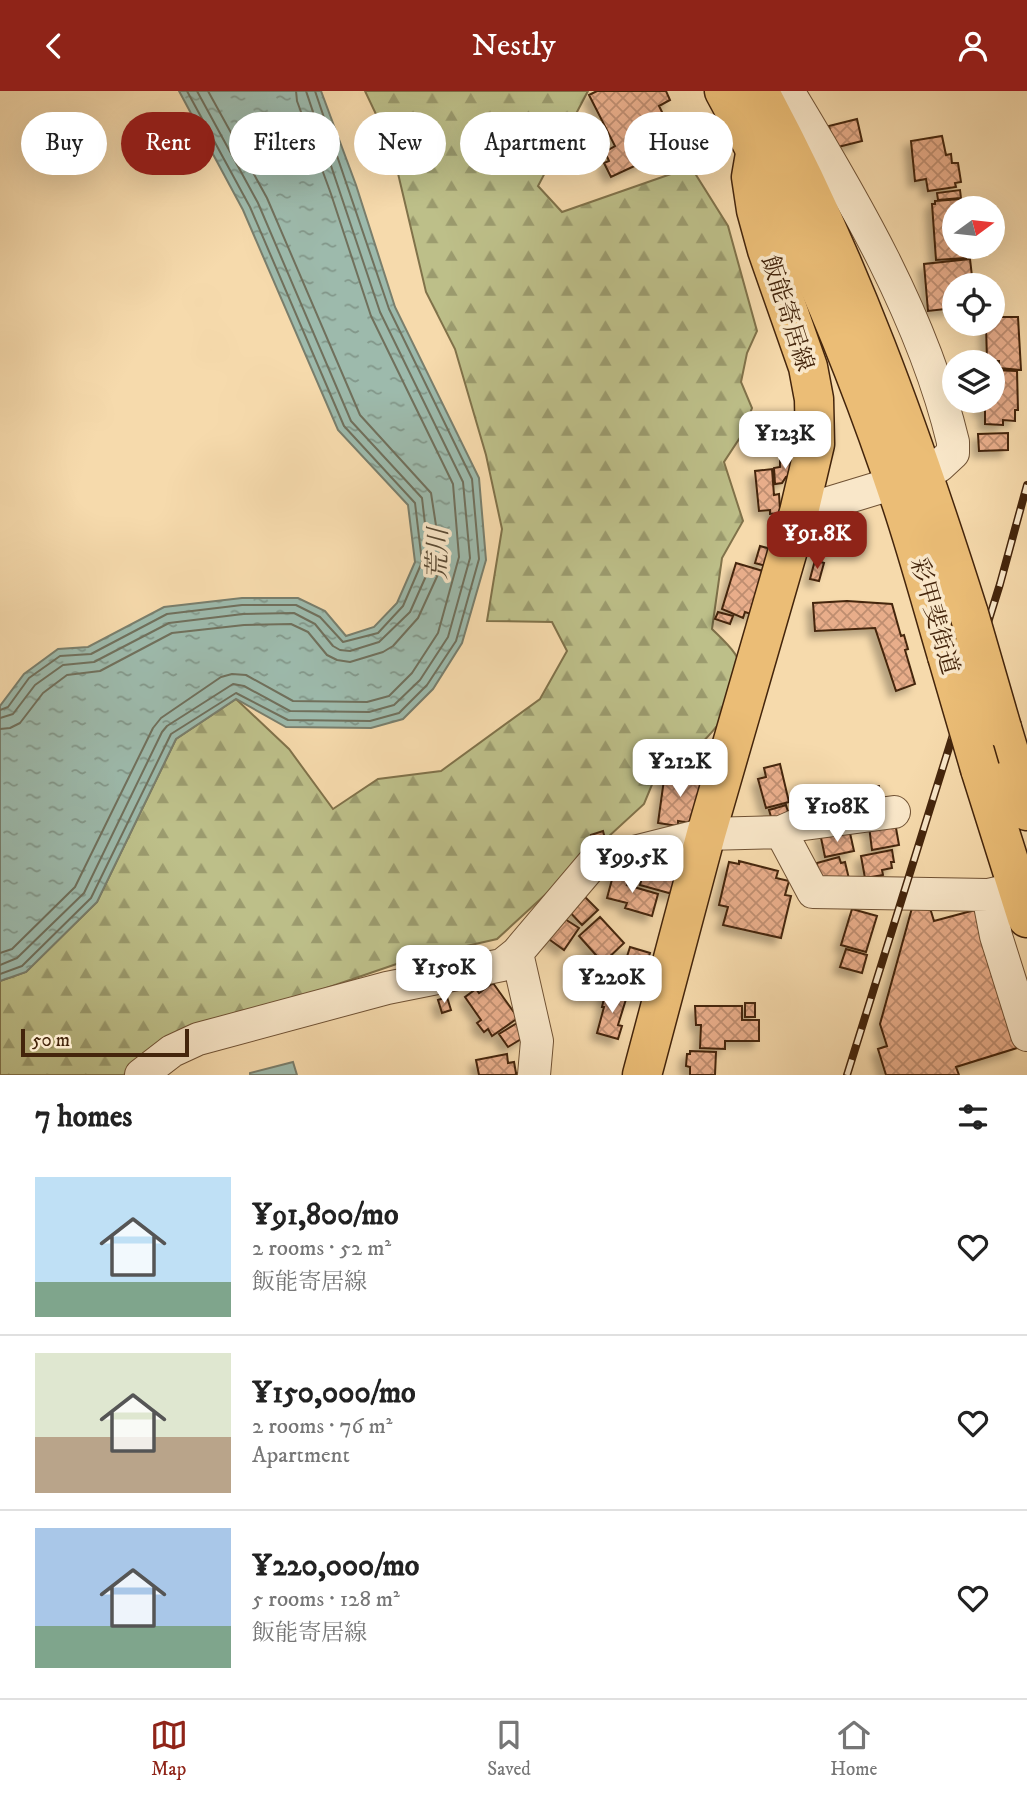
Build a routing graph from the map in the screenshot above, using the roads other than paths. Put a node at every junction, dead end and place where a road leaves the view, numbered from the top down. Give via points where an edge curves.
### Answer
1 (724, 91) edge
2 (759, 91) edge
3 (788, 91) edge
4 (769, 140) junction
5 (939, 466) dead end
6 (878, 488) dead end
7 (799, 512) junction
8 (1027, 811) edge
9 (894, 813) dead end
10 (781, 832) junction
11 (706, 834) junction
12 (1005, 901) edge
13 (517, 953) junction
14 (1027, 1035) edge
15 (142, 1075) edge
16 (534, 1075) edge
17 (642, 1075) edge

1 - 4 main road, 彩甲斐街道
2 - 4 main road, 彩甲斐街道
3 - 5 street via 846,187 911,317 953,442 953,453
4 - 7 main road, 飯能寄居線 via 751,177 756,210 808,367 814,399 815,444
4 - 8 main road, 彩甲斐街道, bridge via 828,227 875,338 929,486
4 - 12 main road, 彩甲斐街道, bridge via 902,504 979,769
6 - 7 street
7 - 11 main road, 飯能寄居線
9 - 10 street via 797,825
10 - 11 street
10 - 12 street via 813,892
11 - 13 street via 594,862
11 - 17 main road, 飯能寄居線
12 - 14 street via 996,936
13 - 15 street via 502,965 387,988 198,1039 172,1051
13 - 16 street via 537,1041

